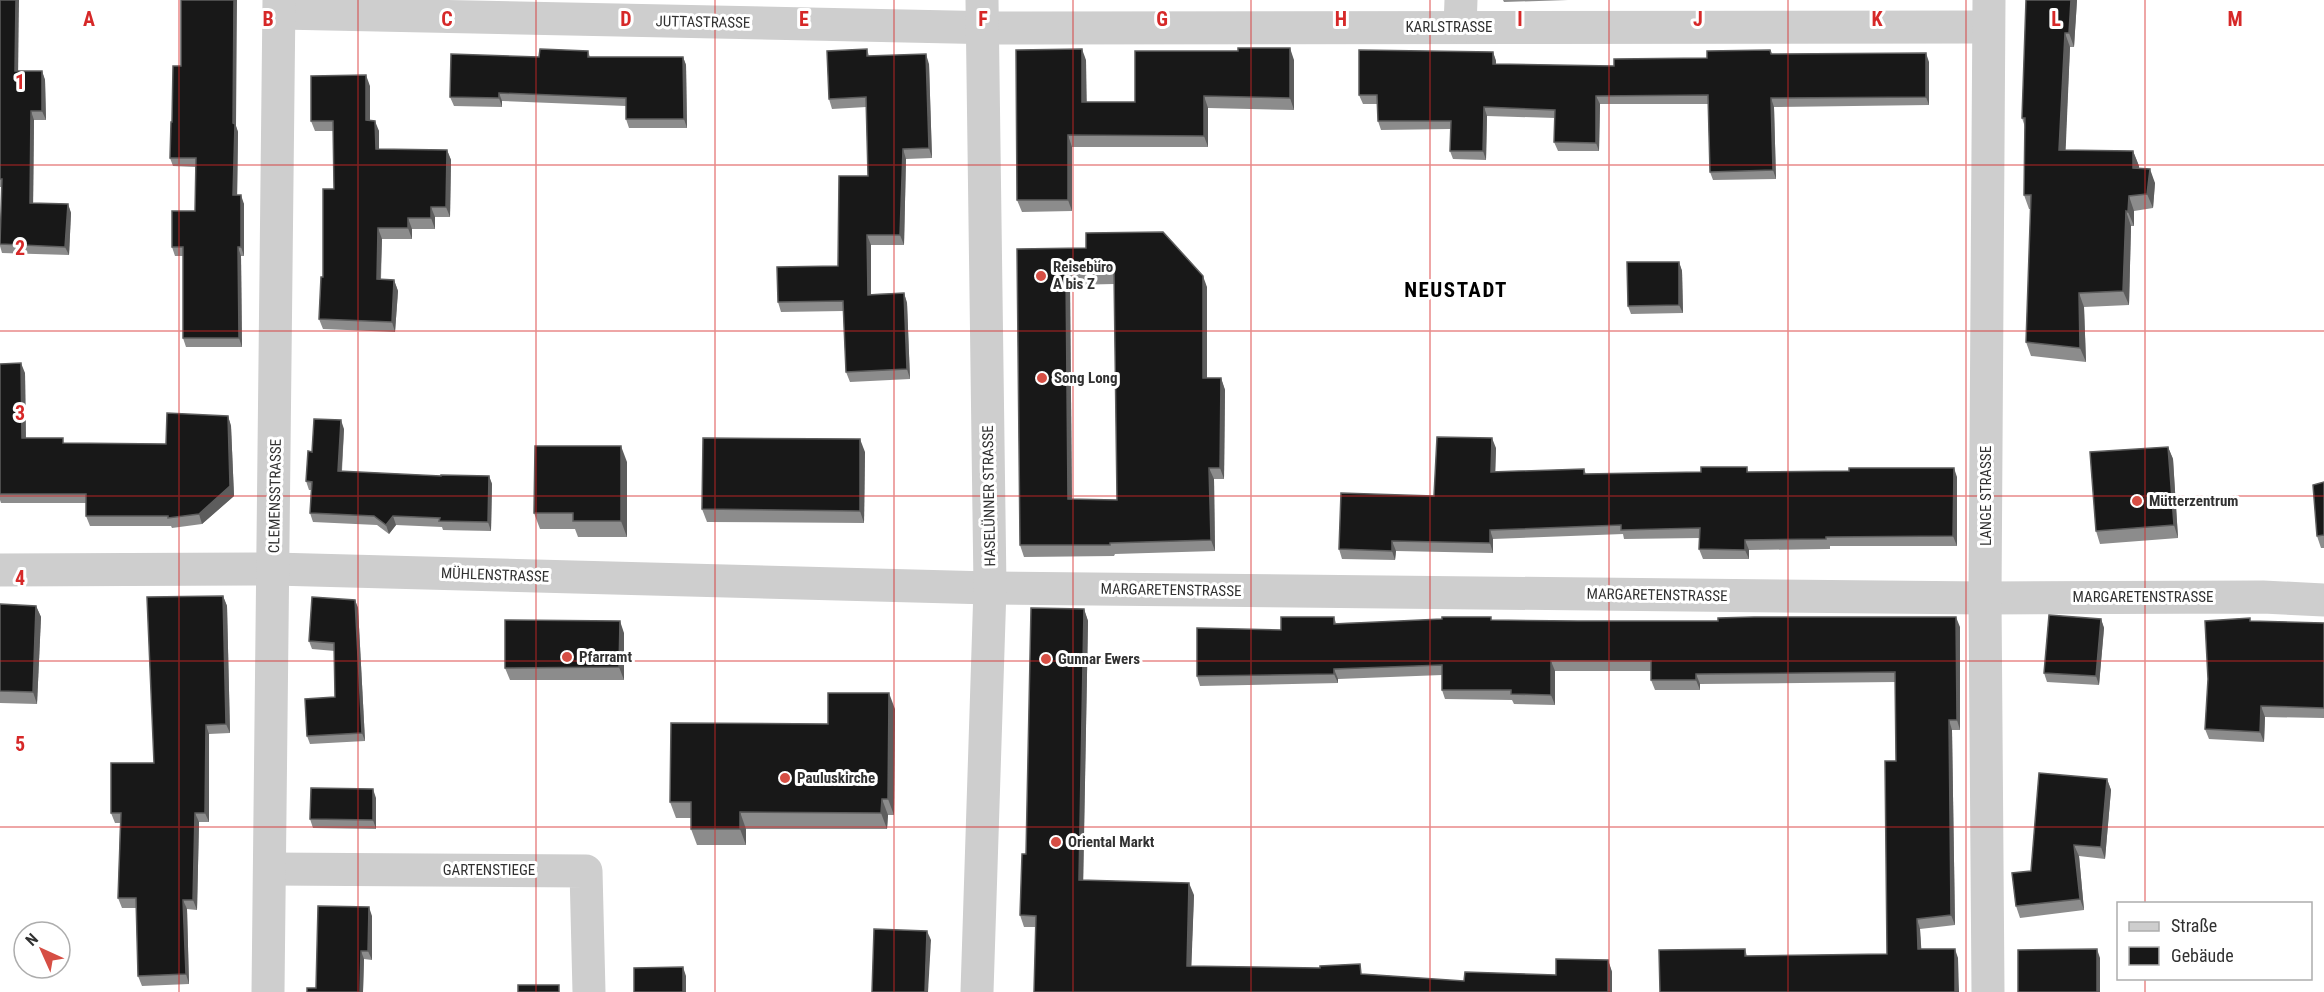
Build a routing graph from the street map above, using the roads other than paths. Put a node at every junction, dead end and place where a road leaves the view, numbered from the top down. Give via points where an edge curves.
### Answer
1 (280, 7) edge
2 (982, 14) edge
3 (1461, 14) edge
4 (1989, 14) edge
5 (274, 569) junction
6 (0, 570) edge
7 (990, 588) junction
8 (1985, 598) junction
9 (2324, 600) edge
10 (270, 869) junction
11 (268, 992) edge
12 (589, 992) edge
13 (977, 992) edge
14 (1988, 992) edge

1 - 2 street, JUTTASTRASSE
1 - 5 street, CLEMENSSTRASSE
2 - 3 street, KARLSTRASSE
2 - 7 street, HASELÜNNER STRASSE
3 - 4 street, KARLSTRASSE
4 - 8 street, LANGE STRASSE
5 - 6 street, MÜHLENSTRASSE
5 - 7 street, MÜHLENSTRASSE
5 - 10 street, CLEMENSSTRASSE
7 - 8 street, MARGARETENSTRASSE
7 - 13 street, HASELÜNNER STRASSE
8 - 9 street, MARGARETENSTRASSE
8 - 14 street, LANGE STRASSE
10 - 11 street, CLEMENSSTRASSE
10 - 12 street, GARTENSTIEGE via 586,870

